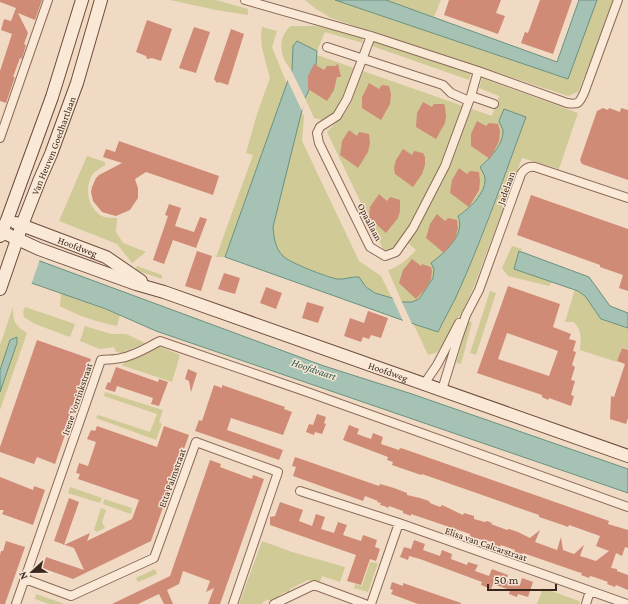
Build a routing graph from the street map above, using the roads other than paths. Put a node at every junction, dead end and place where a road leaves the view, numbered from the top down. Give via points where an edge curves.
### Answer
1 (48, 0) edge
2 (82, 0) edge
3 (101, 0) edge
4 (245, 0) edge
5 (618, 0) edge
6 (371, 36) junction
7 (327, 47) dead end
8 (362, 58) junction
9 (478, 71) junction
10 (470, 98) junction
11 (494, 104) dead end
12 (0, 138) edge
13 (628, 198) edge
14 (4, 219) edge
15 (22, 225) junction
16 (1, 233) edge
17 (16, 242) junction
18 (2, 284) edge
19 (149, 287) junction
20 (466, 315) junction
21 (424, 384) junction
22 (442, 390) junction
23 (628, 456) edge
24 (300, 491) dead end
25 (628, 507) edge
26 (398, 523) junction
27 (25, 579) junction
28 (590, 591) junction
29 (16, 604) edge
30 (233, 604) edge
31 (274, 604) edge
32 (365, 604) edge
33 (371, 604) edge
34 (586, 604) edge
35 (627, 604) edge

1 - 12 street
2 - 14 street, Van Heuven Goedhartlaan via 52,97
3 - 15 street, Van Heuven Goedhartlaan via 74,90
4 - 6 street
5 - 9 street via 580,102 567,103
6 - 8 street, Opaallaan
6 - 9 street
7 - 8 street
8 - 10 street via 443,85 451,93
8 - 10 street, Opaallaan via 347,99 337,116 320,127 317,133 370,247 385,256 396,252 413,228 445,166
9 - 10 street, Opaallaan
10 - 11 street
13 - 20 street, Jadelaan via 535,167 524,170 479,290
14 - 15 street, Hoofdweg
14 - 16 street, Van Heuven Goedhartlaan
15 - 17 street, Van Heuven Goedhartlaan
15 - 19 street, Hoofdweg via 106,257
16 - 17 street, Hoofdweg
17 - 18 street, Van Heuven Goedhartlaan
17 - 19 street, Hoofdweg
19 - 21 street, Hoofdweg
20 - 21 street, Jadelaan
20 - 22 street, Jadelaan
21 - 22 street, Hoofdweg
22 - 23 street, Hoofdweg
24 - 26 street, Elisa van Calcarstraat
25 - 27 street, Irene Vorrinkstraat via 310,392 160,341 120,359 101,360
26 - 28 street, Elisa van Calcarstraat
26 - 33 street
27 - 29 street
27 - 30 street, Etta Palmstraat via 72,596 154,558 196,442 278,472
28 - 34 street
28 - 35 street, Elisa van Calcarstraat
31 - 32 street via 314,585

